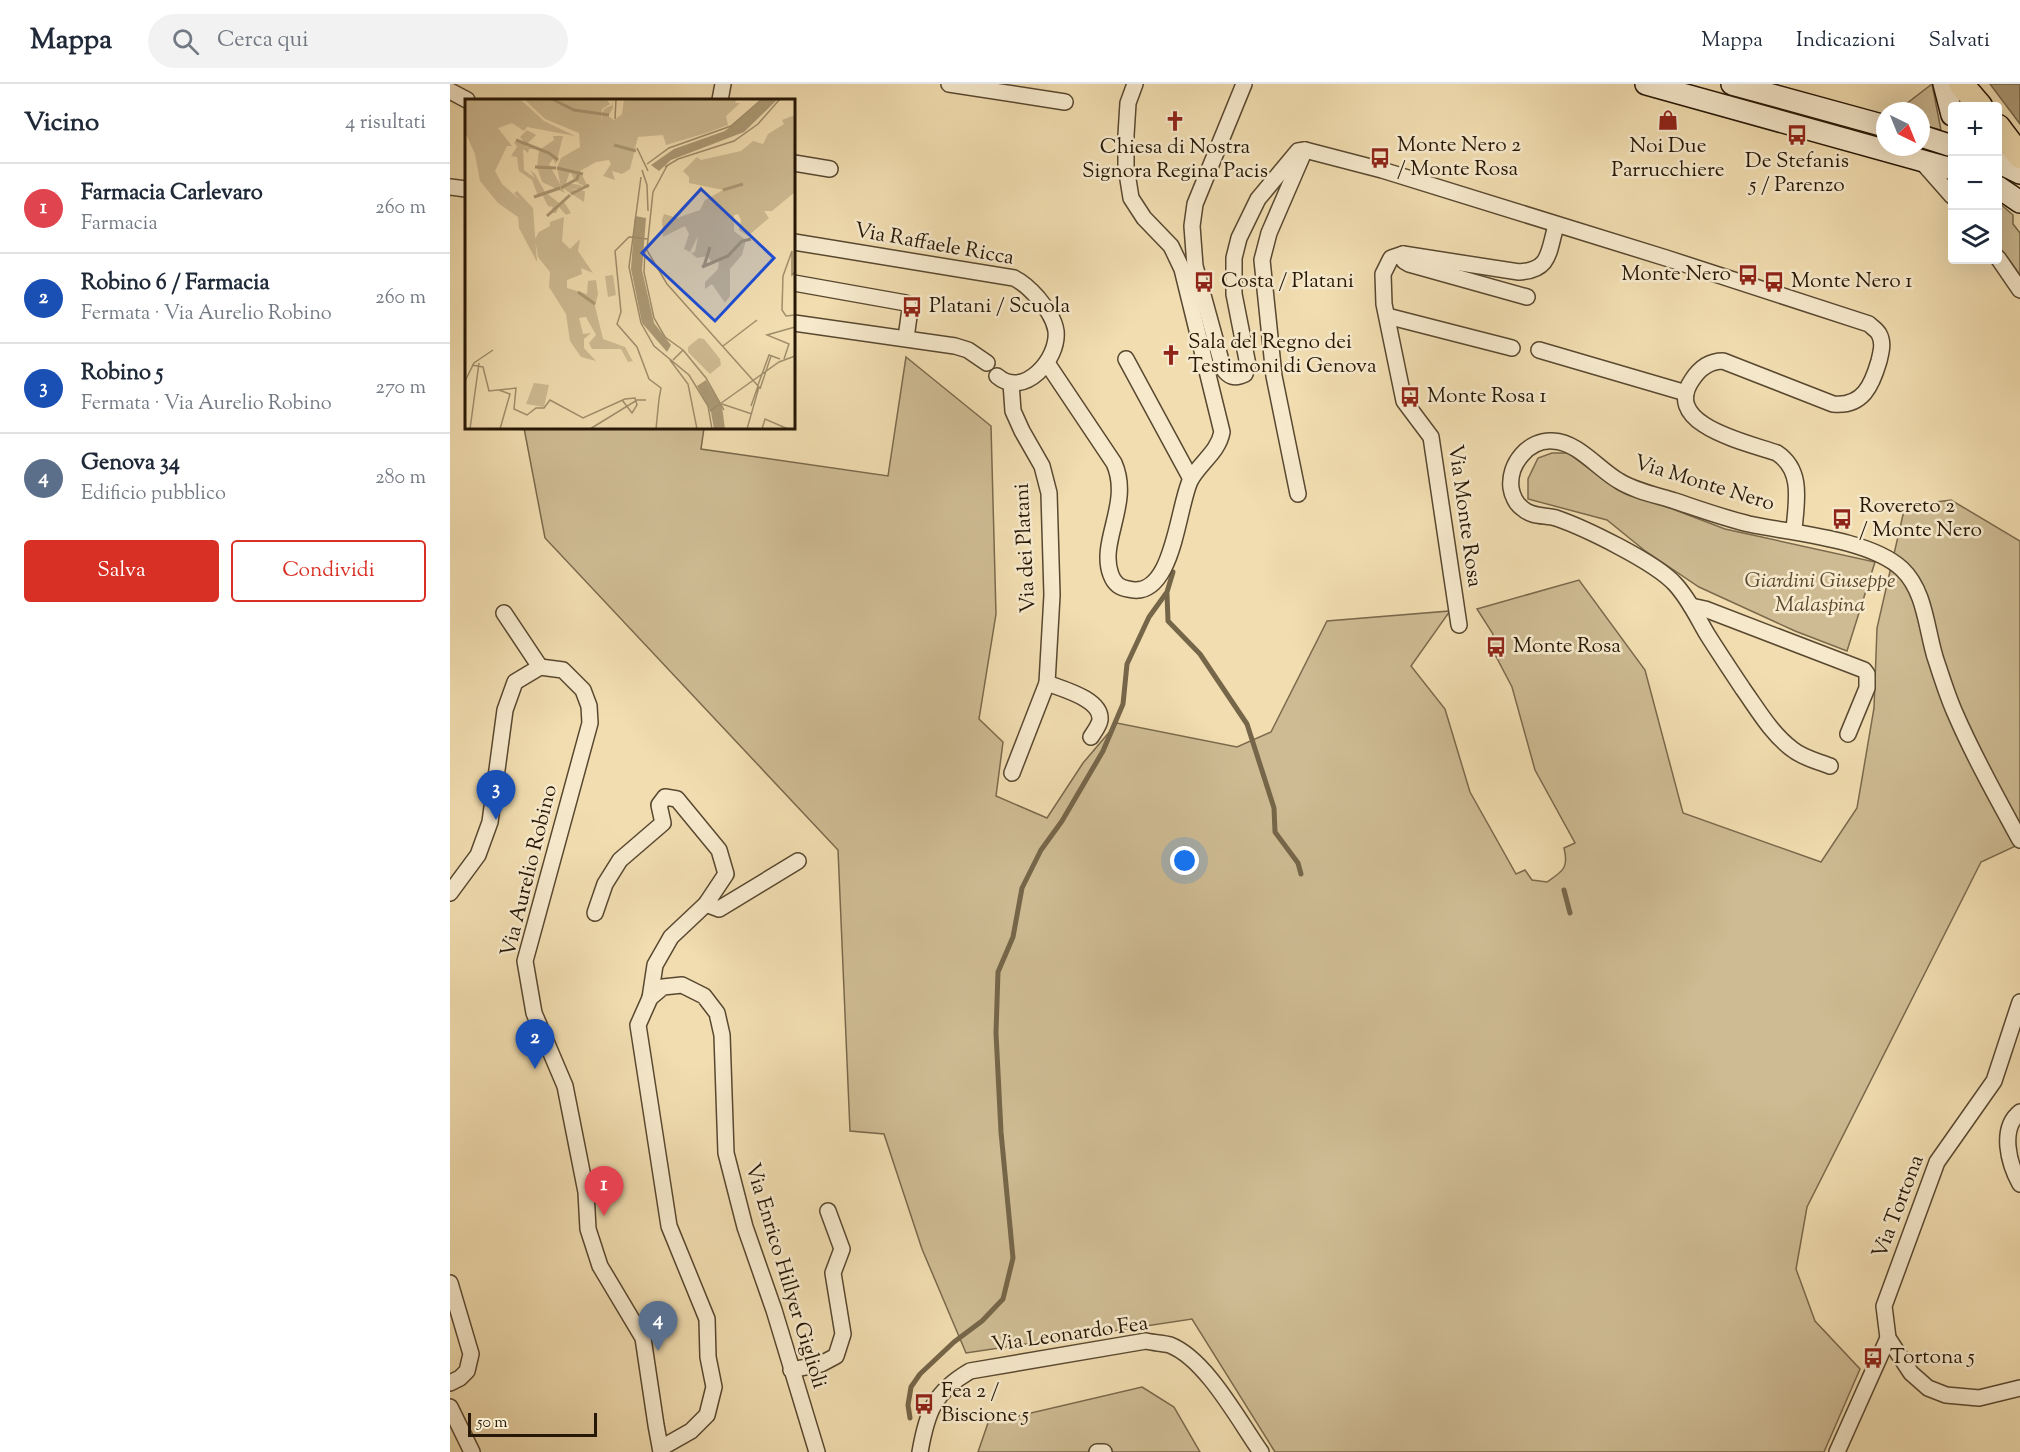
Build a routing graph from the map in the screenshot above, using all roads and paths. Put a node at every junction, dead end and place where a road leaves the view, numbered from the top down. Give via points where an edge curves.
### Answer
1 (723, 84) edge
2 (949, 84) edge
3 (1135, 84) edge
4 (1244, 84) edge
5 (1646, 84) edge
6 (1732, 84) edge
7 (1944, 84) edge
8 (1961, 84) edge
9 (450, 91) edge
10 (465, 99) edge
11 (720, 99) edge
12 (1065, 102) dead end
13 (1949, 102) edge
14 (1977, 102) edge
15 (1876, 124) edge
16 (2002, 132) edge
17 (1930, 138) edge
18 (1948, 142) edge
19 (1305, 150) junction
20 (2020, 156) edge
21 (1922, 162) junction
22 (795, 163) edge
23 (2002, 164) edge
24 (1948, 168) edge
25 (830, 169) dead end
26 (2020, 173) edge
27 (450, 187) edge
28 (465, 189) edge
29 (1948, 189) edge
30 (2002, 190) edge
31 (2020, 202) edge
32 (1556, 226) junction
33 (795, 242) edge
34 (1402, 254) junction
35 (2002, 264) edge
36 (1189, 267) junction
37 (795, 284) edge
38 (2020, 290) edge
39 (1527, 297) dead end
40 (1387, 316) junction
41 (795, 323) edge
42 (906, 338) junction
43 (1512, 348) dead end
44 (1539, 350) dead end
45 (1126, 359) dead end
46 (987, 363) dead end
47 (1047, 363) junction
48 (997, 376) dead end
49 (1011, 383) junction
50 (1686, 393) junction
51 (1191, 479) junction
52 (1298, 494) dead end
53 (1794, 530) junction
54 (1691, 606) junction
55 (504, 613) dead end
56 (1459, 625) dead end
57 (540, 667) junction
58 (1047, 683) junction
59 (1848, 734) dead end
60 (1091, 737) dead end
61 (1830, 766) dead end
62 (1012, 773) dead end
63 (2020, 840) edge
64 (798, 861) dead end
65 (450, 893) edge
66 (706, 904) junction
67 (595, 913) dead end
68 (650, 998) junction
69 (2020, 1002) edge
70 (2020, 1113) edge
71 (2020, 1184) edge
72 (828, 1211) dead end
73 (450, 1283) edge
74 (1888, 1338) junction
75 (791, 1370) junction
76 (450, 1383) edge
77 (2020, 1389) edge
78 (450, 1407) edge
79 (661, 1450) edge
80 (472, 1452) edge
81 (817, 1452) edge
82 (920, 1452) edge
83 (1097, 1452) edge
84 (1104, 1452) edge
85 (1261, 1452) edge
86 (1837, 1452) edge

1 - 11 street
2 - 12 street
3 - 36 street via 1128,103 1126,135 1131,198
4 - 36 street via 1195,204
5 - 21 main road
6 - 15 main road
7 - 13 main road
8 - 14 main road
9 - 10 street
16 - 20 main road
17 - 18 main road
19 - 32 street via 1382,170
19 - 36 street via 1298,151 1258,199 1239,238 1234,258 1234,294 1248,365 1245,374 1231,376 1223,368
19 - 52 street via 1269,233 1262,260 1274,376
21 - 24 main road
21 - 29 street
22 - 25 street
23 - 26 main road
27 - 28 street
30 - 31 main road
32 - 34 street via 1546,260 1531,271
32 - 50 street via 1869,324 1879,333 1883,346 1873,383 1861,397 1844,405 1723,362 1709,363 1703,368
33 - 47 street, Via Raffaele Ricca via 1014,278 1028,287 1053,322 1056,342
34 - 39 street via 1409,264
34 - 40 street, Via Monte Rosa via 1391,258 1383,274
35 - 38 street
36 - 51 street via 1222,432 1217,448
37 - 42 street via 906,303 910,309
40 - 43 street
40 - 56 street, Via Monte Rosa via 1404,401 1431,437
41 - 42 street
42 - 46 street via 968,350
44 - 50 street
45 - 51 street
47 - 49 street via 1034,376
47 - 51 street via 1119,475 1121,487 1108,554 1115,583 1136,590 1157,580 1167,562
48 - 49 street
49 - 58 street, Via dei Platani via 1013,411 1042,466 1049,492 1052,595
50 - 53 street, Via Monte Nero via 1687,407 1706,427 1785,458 1796,482
53 - 54 street, Via Monte Nero via 1748,524 1620,482 1559,441 1542,442 1525,451 1511,478 1514,496 1524,510 1554,518 1656,567
53 - 63 street via 1872,552 1908,575 1918,593 1954,710
54 - 59 street via 1864,670 1867,688
54 - 61 street, Via Monte Nero via 1776,735 1792,750
55 - 57 street
57 - 65 street via 515,681 505,710 490,822 478,855
57 - 79 street, Via Aurelio Robino via 563,670 583,690 590,723 525,961 534,1013 565,1086 586,1192 588,1228 600,1266 643,1338
58 - 60 street via 1094,704 1100,721
58 - 62 street, Via dei Platani
64 - 66 street via 719,909
66 - 67 street via 726,874 718,850 676,799 666,797 659,805 663,823 620,860 605,884
66 - 68 street via 671,937 655,965
68 - 75 street, Via Enrico Hillyer Giglioli via 663,987 682,985 704,996 717,1013 722,1035 726,1154
68 - 79 street via 638,1025 669,1226 707,1319 714,1387 707,1415 691,1431
69 - 74 street, Via Tortona via 1994,1082 1937,1162 1884,1306
70 - 71 street via 2009,1126 2008,1147
72 - 75 street via 842,1249 833,1273 843,1334 836,1356 821,1364
73 - 76 street via 471,1354 467,1371
74 - 77 street, Via Tortona via 1911,1373 1928,1388 1946,1395 1979,1398
74 - 86 street
75 - 81 street, Via Enrico Hillyer Giglioli
78 - 80 street
82 - 85 street, Via Leonardo Fea via 925,1423 937,1398 951,1382 970,1371 1146,1341 1169,1345 1208,1375
83 - 84 street

